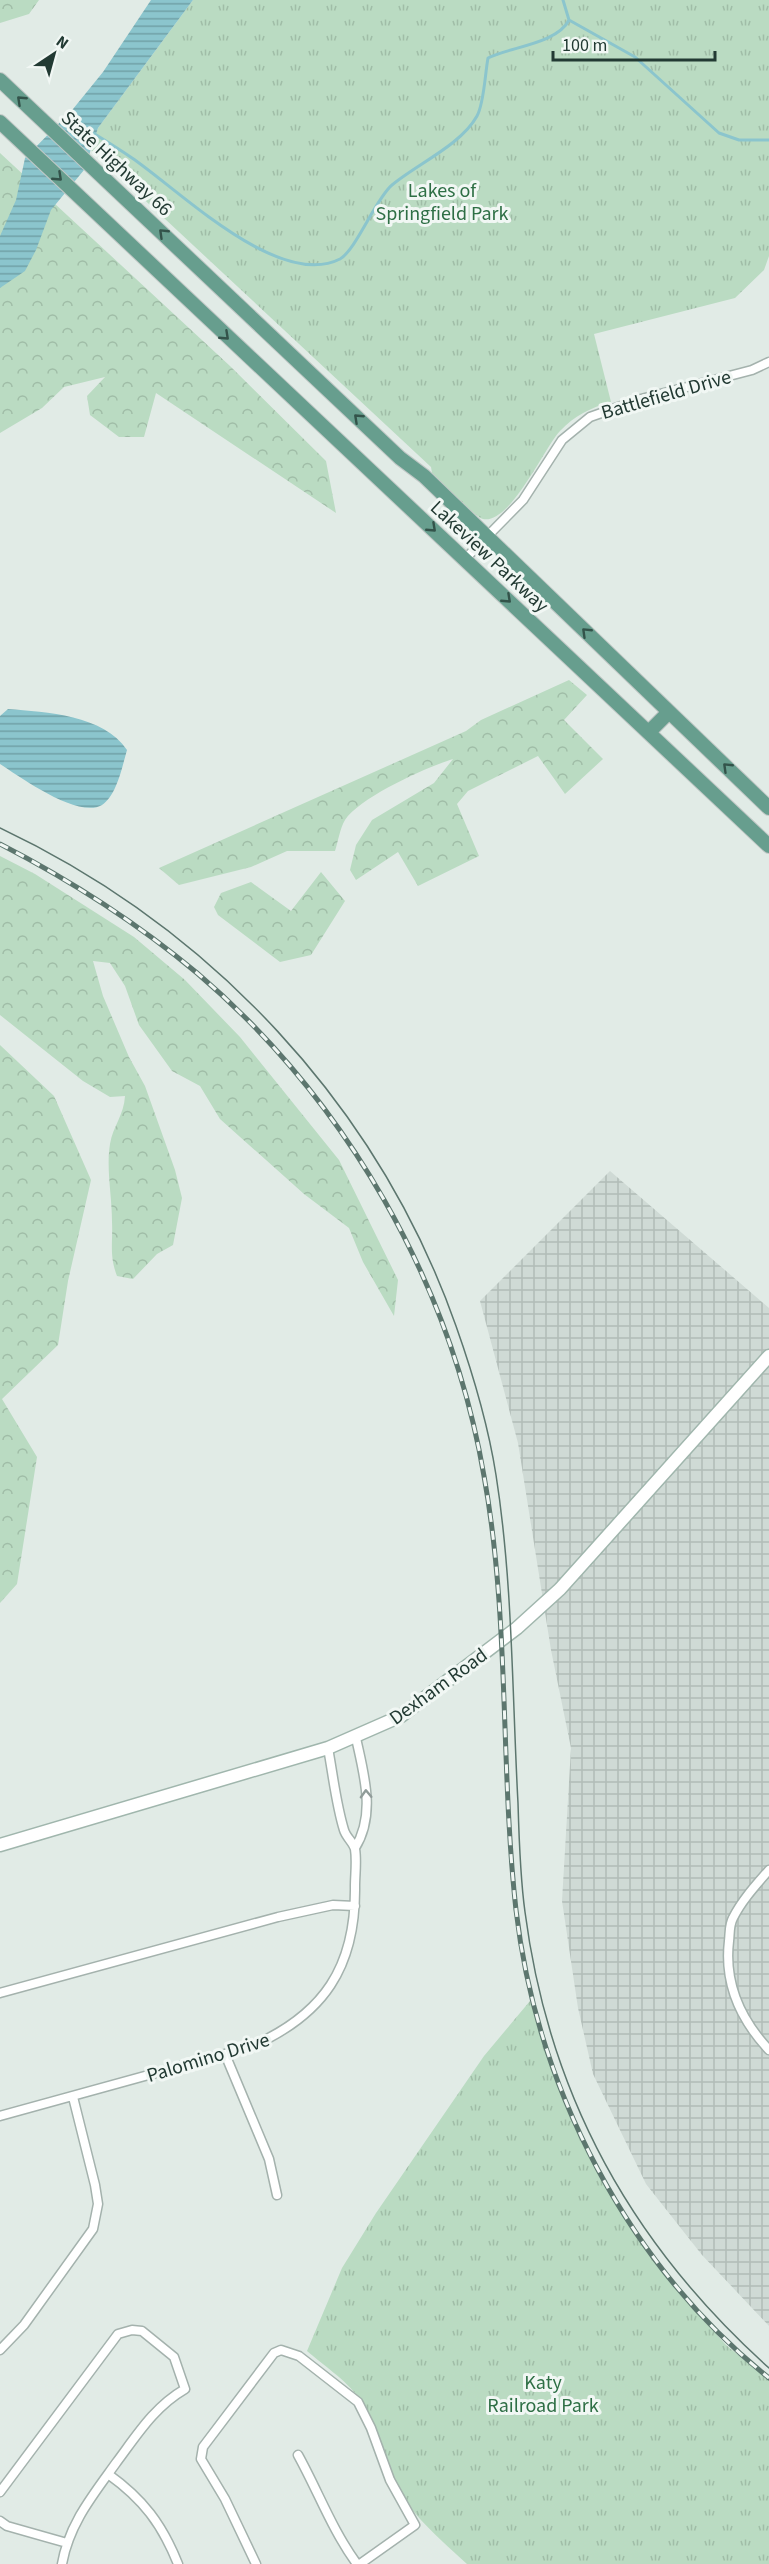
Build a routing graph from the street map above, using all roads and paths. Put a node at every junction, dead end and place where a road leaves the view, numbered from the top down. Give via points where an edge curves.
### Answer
1 (0, 80) edge
2 (0, 122) edge
3 (206, 274) joint
4 (769, 362) edge
5 (486, 536) junction
6 (465, 559) junction
7 (669, 712) junction
8 (649, 732) junction
9 (769, 808) edge
10 (769, 846) edge
11 (769, 1356) edge
12 (356, 1738) junction
13 (328, 1748) junction
14 (0, 1845) edge
15 (355, 1848) junction
16 (769, 1870) edge
17 (355, 1906) junction
18 (0, 1994) edge
19 (769, 2050) edge
20 (225, 2054) junction
21 (72, 2097) junction
22 (0, 2116) edge
23 (277, 2195) dead end
24 (0, 2350) edge
25 (298, 2455) dead end
26 (108, 2474) junction
27 (0, 2492) edge
28 (0, 2521) edge
29 (66, 2543) junction
30 (62, 2564) edge
31 (178, 2564) edge
32 (256, 2564) edge
33 (358, 2564) edge

3 -> 1 main road, State Highway 66
2 -> 6 main road, Lakeview Parkway
5 -> 3 main road, Lakeview Parkway
4 - 5 street, Battlefield Drive via 590,417 568,434 529,493
5 - 6 street, Battlefield Drive
7 -> 5 main road, Lakeview Parkway
6 -> 8 main road, Lakeview Parkway
7 - 8 main road
9 -> 7 main road, Lakeview Parkway
8 - 10 main road, Lakeview Parkway
11 - 12 street, Dexham Road via 531,1617 425,1700
12 - 13 street, Dexham Road
15 -> 12 street, Palomino Drive via 366,1821 367,1788
13 - 14 street, Dexham Road
13 - 15 street, Palomino Drive via 344,1832
15 - 17 street, Palomino Drive
16 - 19 street via 731,1920 728,1965 740,2011
17 - 18 street via 333,1905 278,1917
17 - 20 street, Palomino Drive via 343,1961 320,2000 299,2021 275,2036
20 - 21 street, Palomino Drive
20 - 23 street via 268,2159
21 - 22 street, Palomino Drive
21 - 24 street via 95,2185 98,2204 93,2229 24,2325
25 - 33 street via 329,2519
26 - 27 street via 156,2409 184,2389 174,2357 142,2331 118,2334
26 - 29 street via 75,2522
26 - 31 street via 147,2506
28 - 29 street
29 - 30 street
32 - 33 street via 201,2459 204,2447 274,2353 281,2350 300,2356 358,2402 390,2480 415,2524

